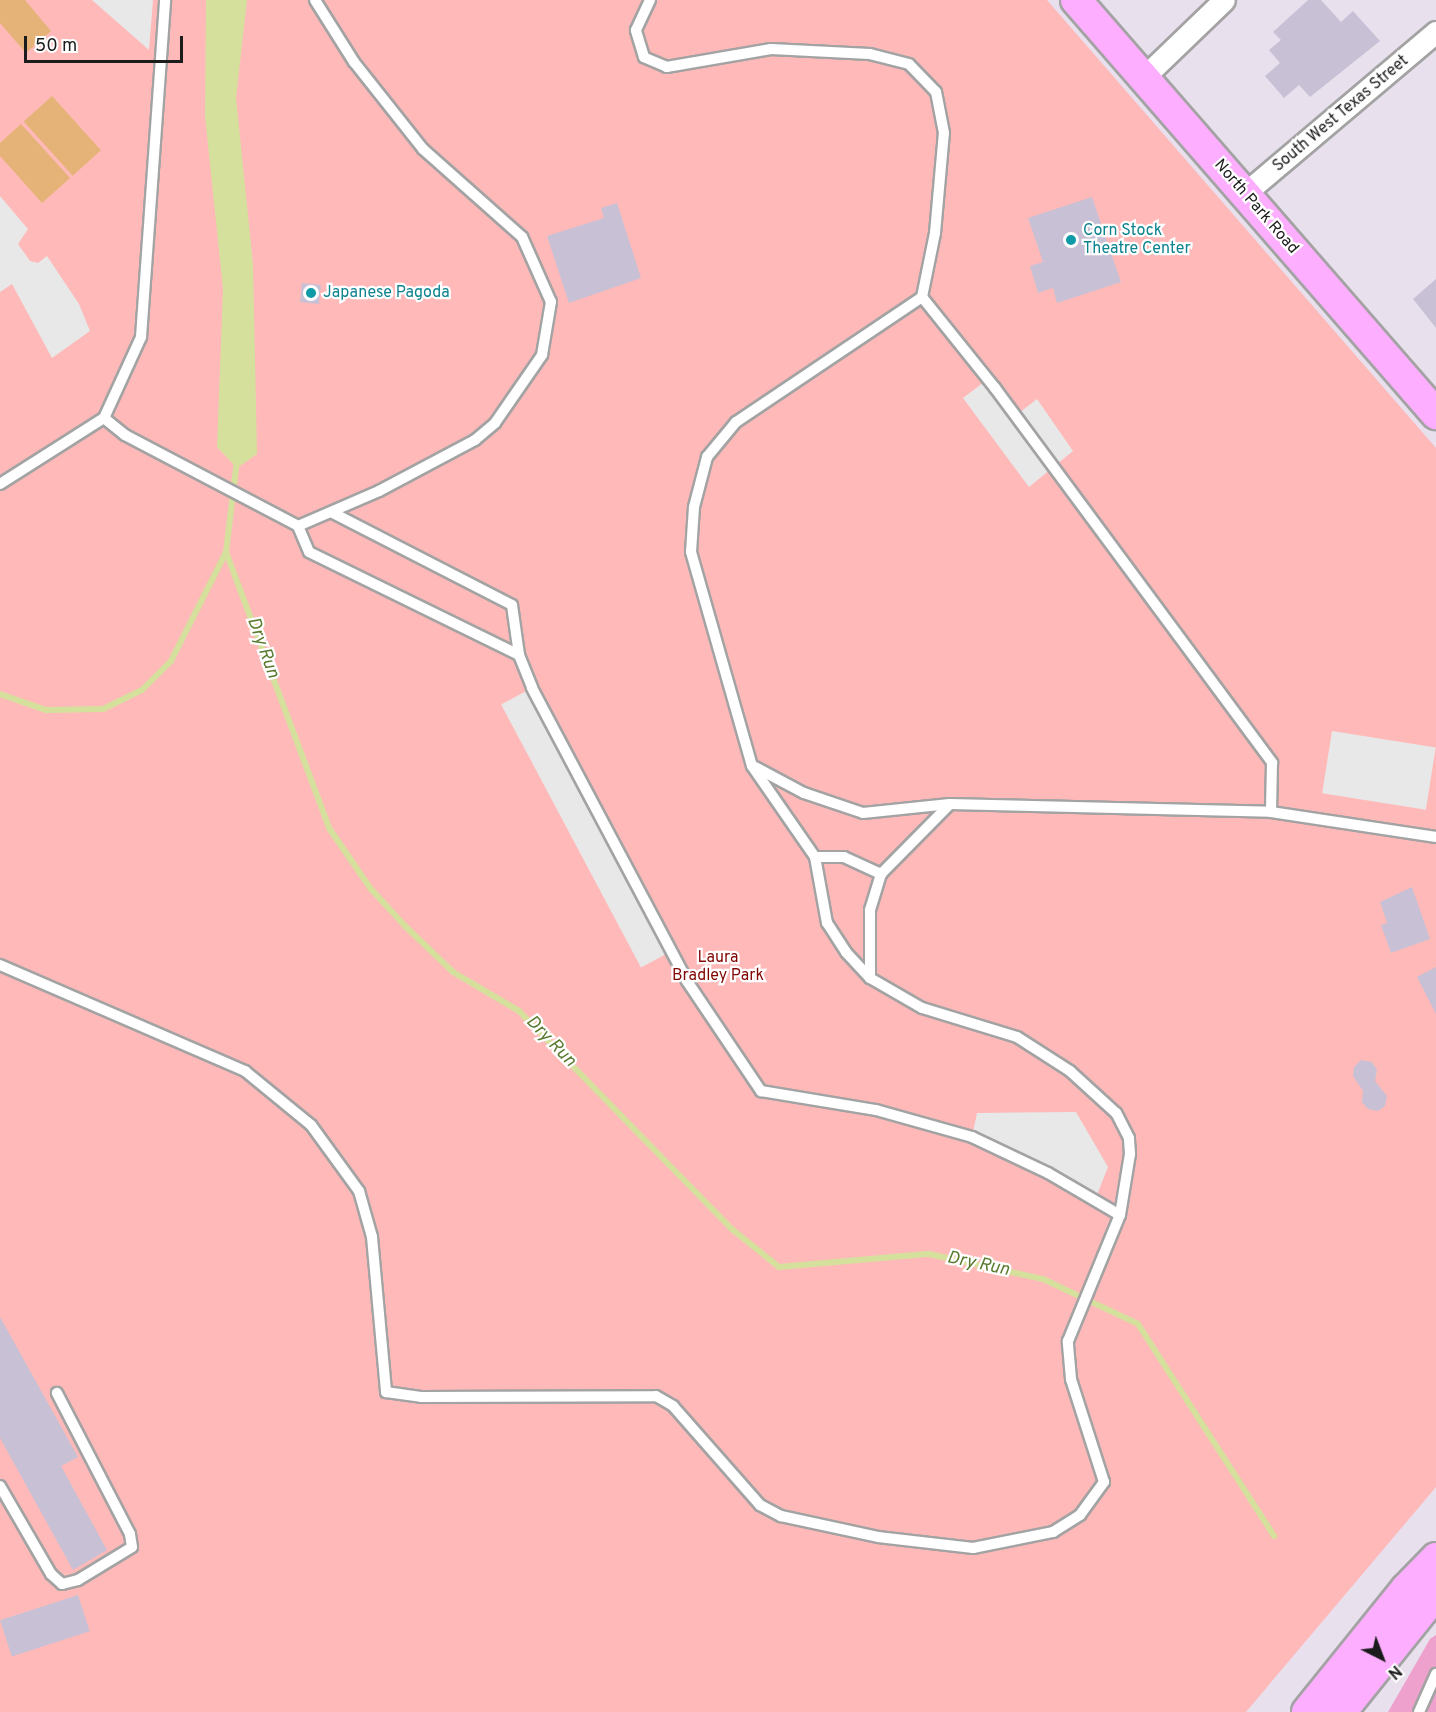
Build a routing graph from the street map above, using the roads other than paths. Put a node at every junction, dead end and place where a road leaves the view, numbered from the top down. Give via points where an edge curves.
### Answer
1 (165, 0) edge
2 (315, 0) edge
3 (651, 0) edge
4 (1077, 0) edge
5 (1224, 0) edge
6 (1436, 32) edge
7 (1143, 78) junction
8 (1244, 194) junction
9 (922, 297) junction
10 (1436, 414) edge
11 (104, 418) junction
12 (0, 484) edge
13 (333, 513) junction
14 (298, 526) junction
15 (519, 655) junction
16 (752, 766) junction
17 (950, 804) junction
18 (1271, 812) junction
19 (1436, 837) edge
20 (815, 857) junction
21 (881, 874) junction
22 (0, 965) edge
23 (870, 978) junction
24 (1120, 1215) junction
25 (57, 1393) dead end
26 (0, 1486) edge
27 (1436, 1558) edge
28 (1428, 1608) edge
29 (1436, 1674) edge
30 (1307, 1712) edge
31 (1341, 1712) edge
32 (1419, 1712) edge

1 - 11 lane via 141,337
2 - 13 lane via 354,62 423,149 522,237 551,302 542,355 495,423 475,440
3 - 9 lane via 636,30 645,57 667,67 771,49 870,54 909,64 936,92 944,133 935,232
4 - 7 street, North Park Road
5 - 7 street
6 - 8 street, South West Texas Street
7 - 8 street, North Park Road
8 - 10 street, North Park Road
9 - 16 lane via 736,423 706,457 694,507 691,552
9 - 18 lane via 991,383 1272,763
11 - 12 lane
11 - 14 lane via 125,435
13 - 14 lane
13 - 15 lane via 512,605
14 - 15 lane via 309,552
15 - 24 lane via 532,688 687,981 761,1091 876,1110 972,1137 1048,1173
16 - 17 lane via 804,794 863,813
16 - 20 lane
17 - 18 lane
17 - 21 lane
18 - 19 lane
20 - 21 lane via 844,857
20 - 23 lane via 826,923
21 - 23 lane via 870,910
22 - 24 lane via 245,1071 311,1125 359,1191 372,1237 386,1392 421,1397 656,1396 673,1406 760,1505 781,1516 878,1537 973,1548 1053,1532 1080,1515 1104,1482 1071,1379 1068,1341
23 - 24 lane via 922,1008 1017,1037 1070,1071 1116,1113 1128,1138 1130,1154
25 - 26 lane via 130,1534 132,1547 78,1580 62,1584 51,1575
27 - 30 street via 1406,1589
28 - 31 street
29 - 32 lane

